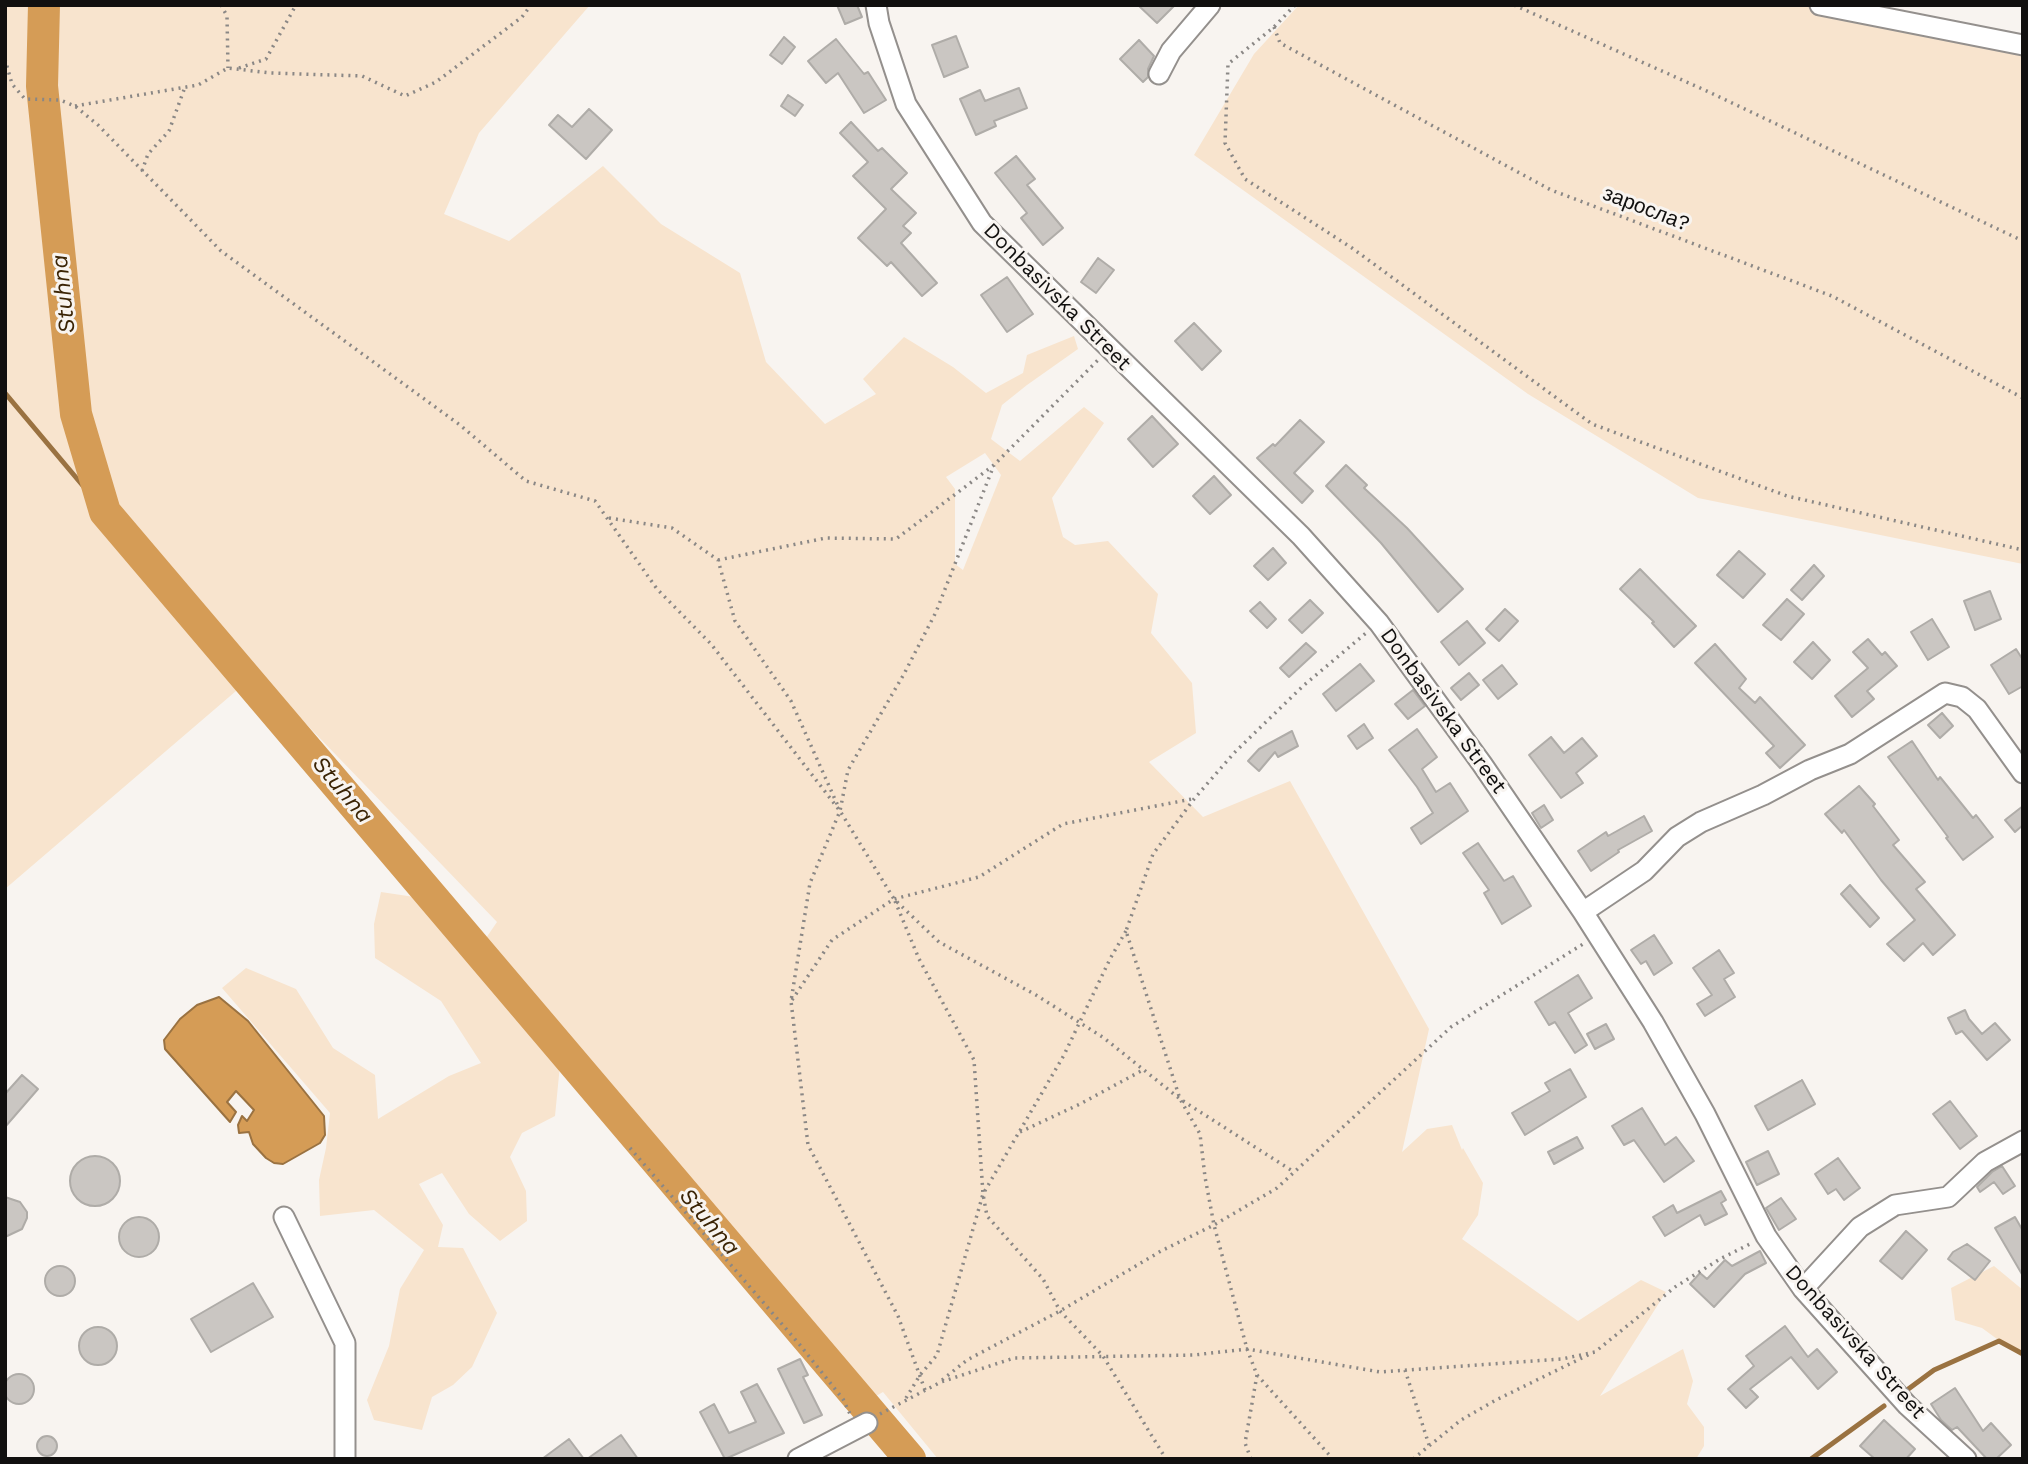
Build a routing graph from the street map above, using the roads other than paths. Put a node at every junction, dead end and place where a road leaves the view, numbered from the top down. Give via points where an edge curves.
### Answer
1 (876, 5) edge
2 (1210, 5) edge
3 (1820, 5) edge
4 (2023, 45) edge
5 (1159, 74) dead end
6 (2023, 773) edge
7 (1583, 912) junction
8 (2023, 1141) edge
9 (284, 1217) dead end
10 (1802, 1289) junction
11 (861, 1426) road end
12 (345, 1459) edge
13 (798, 1459) edge
14 (1966, 1459) edge

1 - 7 street, Donbasivska Street via 906,104 982,223 1301,536 1379,623
2 - 5 street via 1171,51
3 - 4 street
6 - 7 street via 1977,709 1962,697 1945,692 1850,754 1689,829 1644,871
7 - 10 street, Donbasivska Street via 1653,1022 1712,1126 1766,1236
8 - 10 street via 1985,1162 1948,1197 1895,1205 1860,1227
9 - 12 street via 345,1343
10 - 14 street, Donbasivska Street via 1907,1405
11 - 13 street

